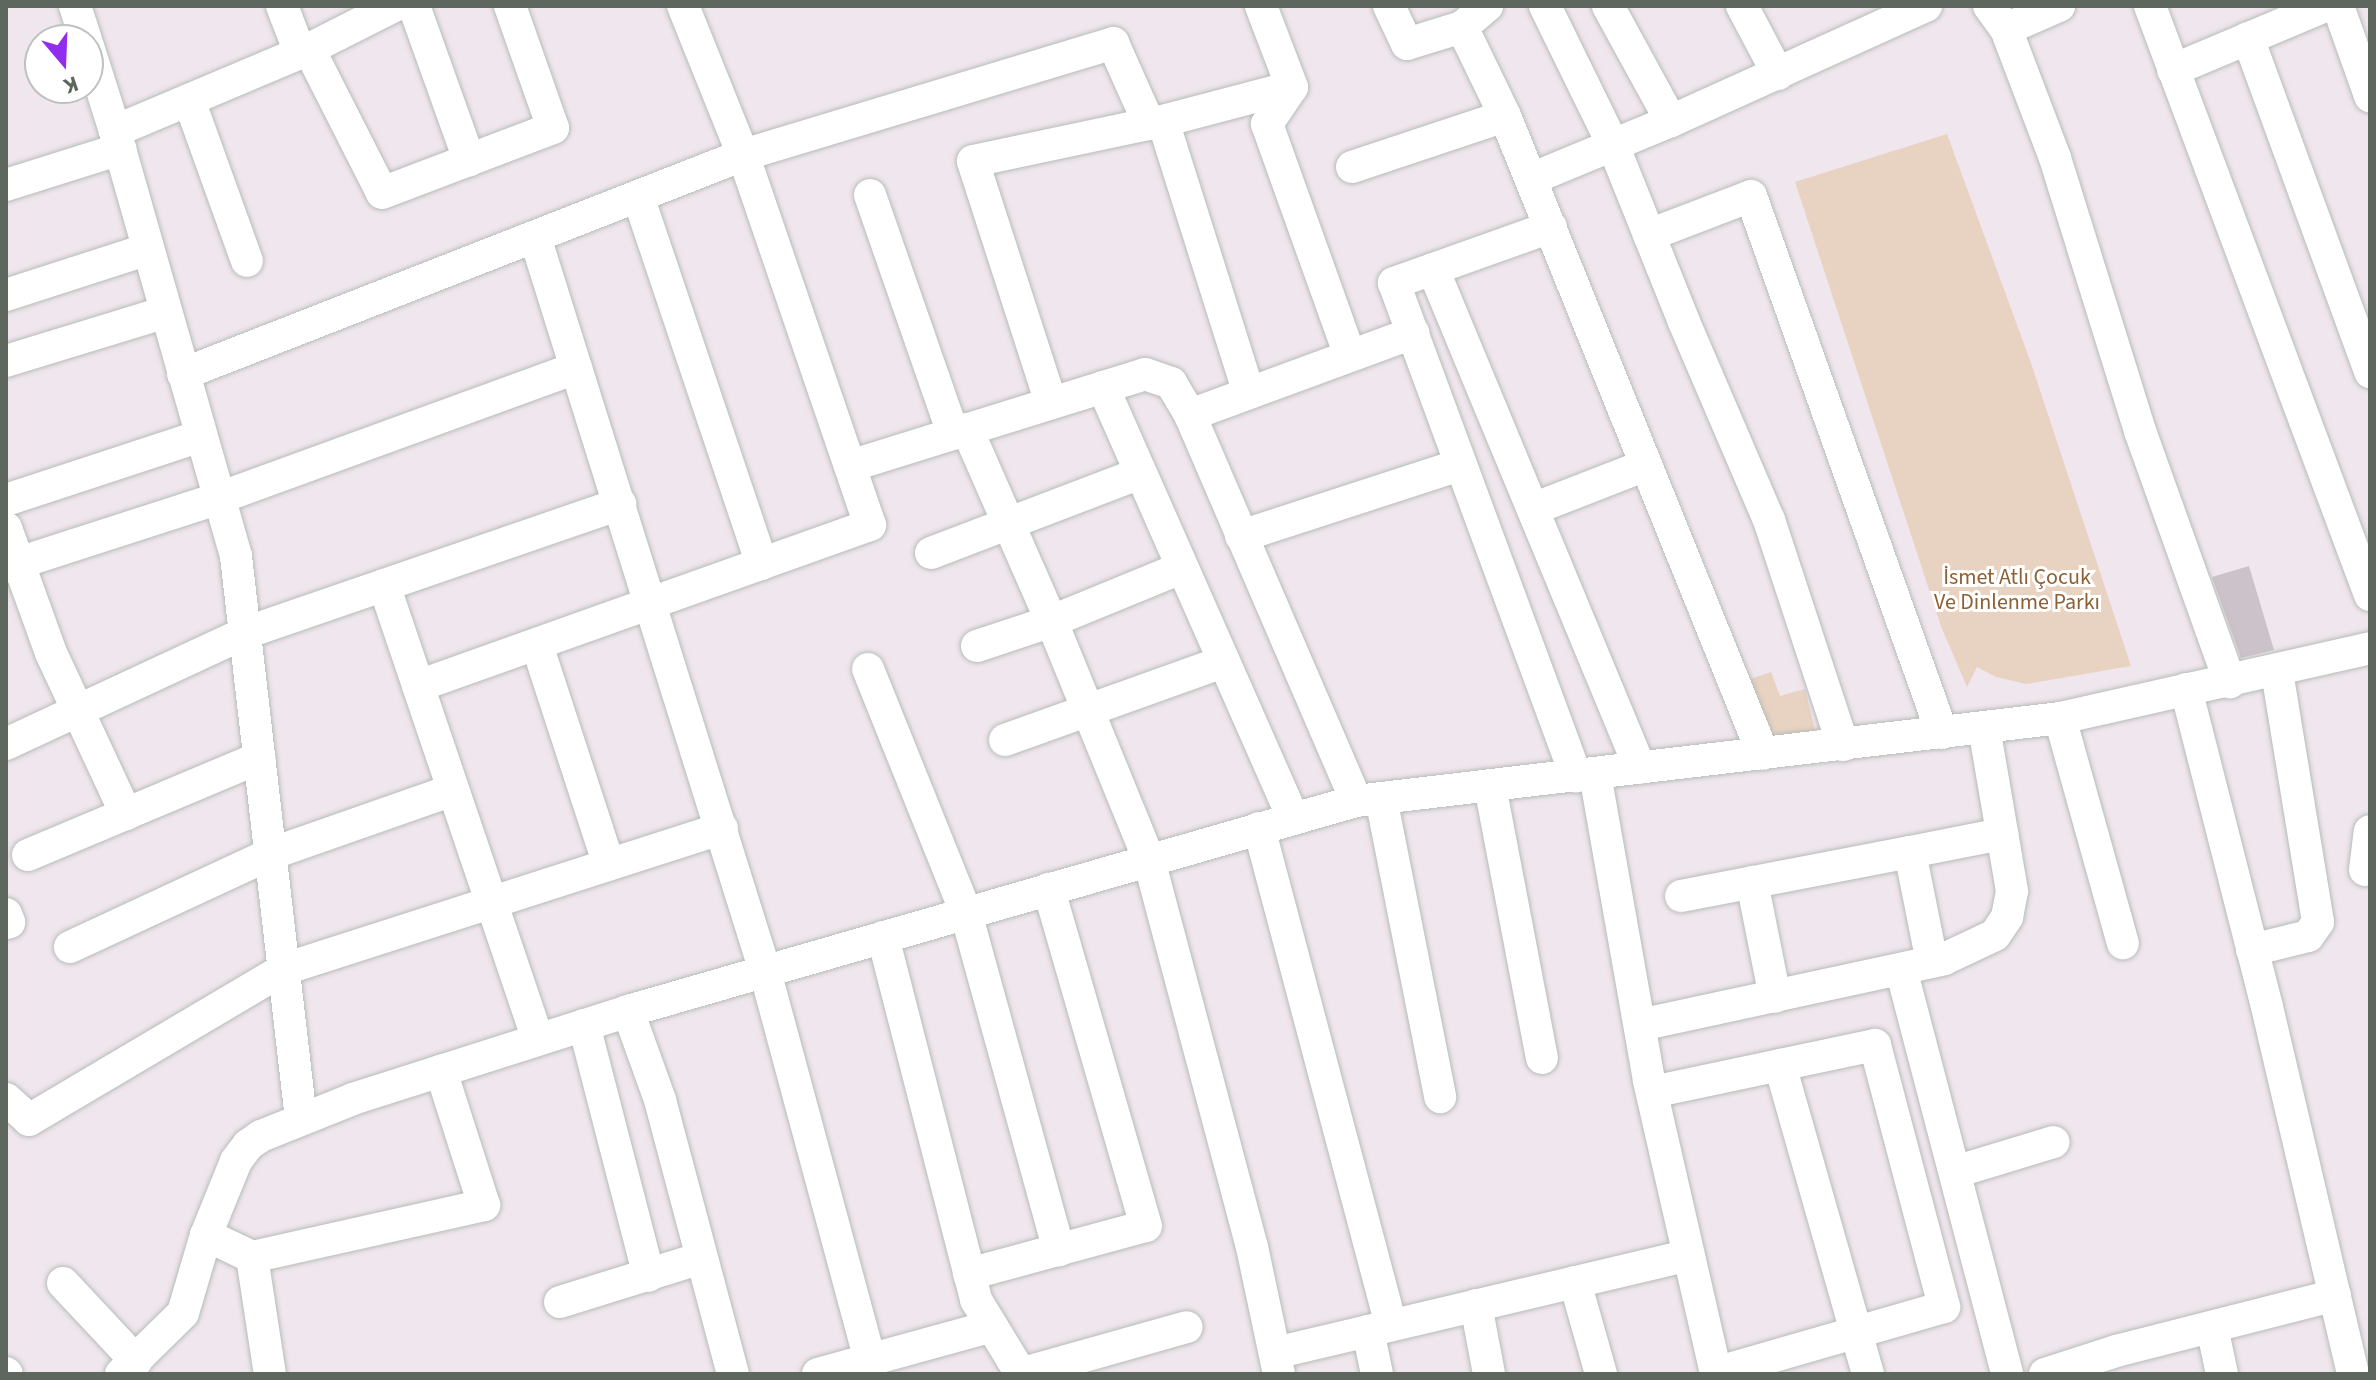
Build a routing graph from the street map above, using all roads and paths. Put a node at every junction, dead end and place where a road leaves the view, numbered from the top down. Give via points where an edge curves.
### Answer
1 (282, 6) edge
2 (394, 6) edge
3 (414, 6) edge
4 (510, 6) edge
5 (683, 6) edge
6 (1261, 6) edge
7 (1389, 6) edge
8 (1487, 6) edge
9 (1545, 6) edge
10 (1608, 6) edge
11 (1742, 6) edge
12 (1926, 6) edge
13 (2059, 6) edge
14 (2150, 6) edge
15 (2325, 6) edge
16 (2338, 6) edge
17 (1866, 18) edge
18 (1998, 18) edge
19 (1462, 27) junction
20 (2248, 38) junction
21 (304, 51) junction
22 (2173, 70) junction
23 (1778, 74) junction
24 (1292, 87) junction
25 (104, 96) edge
26 (2370, 96) edge
27 (189, 100) junction
28 (1505, 116) junction
29 (1671, 121) junction
30 (1156, 122) junction
31 (118, 140) junction
32 (1613, 145) junction
33 (743, 155) junction
34 (469, 160) junction
35 (1352, 167) dead end
36 (1531, 179) junction
37 (6, 185) edge
38 (870, 195) dead end
39 (638, 196) junction
40 (1551, 227) junction
41 (1649, 235) junction
42 (535, 237) junction
43 (148, 249) junction
44 (247, 261) dead end
45 (1433, 269) junction
46 (6, 295) edge
47 (166, 312) junction
48 (1413, 333) junction
49 (1350, 356) junction
50 (6, 361) edge
51 (576, 368) junction
52 (2370, 372) edge
53 (183, 374) junction
54 (1103, 387) junction
55 (1249, 393) junction
56 (1051, 403) junction
57 (1190, 415) junction
58 (960, 432) junction
59 (201, 436) junction
60 (1460, 465) junction
61 (1646, 465) junction
62 (850, 466) junction
63 (1140, 473) junction
64 (219, 498) junction
65 (6, 500) edge
66 (620, 504) junction
67 (1533, 509) junction
68 (1009, 525) junction
69 (6, 528) edge
70 (1241, 536) junction
71 (931, 553) dead end
72 (12, 564) edge
73 (762, 564) junction
74 (1181, 568) junction
75 (384, 585) junction
76 (2370, 595) edge
77 (652, 604) junction
78 (1052, 621) junction
79 (245, 633) junction
80 (537, 645) junction
81 (977, 646) dead end
82 (2370, 648) edge
83 (1223, 662) junction
84 (868, 669) dead end
85 (2277, 671) junction
86 (2230, 682) junction
87 (418, 686) junction
88 (2186, 689) junction
89 (77, 708) junction
90 (1089, 712) junction
91 (2060, 718) junction
92 (1984, 728) junction
93 (1942, 733) junction
94 (1005, 740) dead end
95 (6, 744) edge
96 (1843, 745) junction
97 (1763, 754) junction
98 (259, 758) junction
99 (1640, 768) junction
100 (1586, 775) junction
101 (1490, 786) junction
102 (453, 790) junction
103 (1368, 800) junction
104 (126, 814) junction
105 (1293, 818) junction
106 (722, 828) junction
107 (1259, 828) junction
108 (2370, 831) edge
109 (2002, 834) junction
110 (1910, 852) junction
111 (270, 854) junction
112 (28, 855) dead end
113 (1149, 860) junction
114 (609, 865) junction
115 (2365, 870) dead end
116 (1752, 882) junction
117 (1049, 889) junction
118 (1681, 896) dead end
119 (492, 903) junction
120 (966, 913) junction
121 (6, 914) edge
122 (6, 923) edge
123 (883, 937) junction
124 (2123, 943) dead end
125 (70, 947) dead end
126 (2252, 950) junction
127 (1932, 962) junction
128 (284, 969) junction
129 (1901, 969) junction
130 (765, 971) junction
131 (1775, 997) junction
132 (628, 1011) junction
133 (584, 1025) junction
134 (1640, 1025) junction
135 (538, 1040) junction
136 (1542, 1058) dead end
137 (1780, 1065) junction
138 (441, 1071) junction
139 (1652, 1092) junction
140 (1440, 1097) dead end
141 (6, 1099) edge
142 (301, 1119) junction
143 (2054, 1142) dead end
144 (1955, 1172) junction
145 (206, 1235) junction
146 (1059, 1250) junction
147 (1688, 1255) junction
148 (252, 1257) junction
149 (701, 1258) junction
150 (969, 1274) junction
151 (649, 1276) junction
152 (1575, 1282) junction
153 (63, 1283) dead end
154 (2335, 1295) junction
155 (560, 1302) dead end
156 (1476, 1305) junction
157 (992, 1326) junction
158 (1187, 1327) dead end
159 (2212, 1327) junction
160 (1380, 1328) junction
161 (1856, 1333) junction
162 (870, 1359) junction
163 (1277, 1364) edge
164 (2088, 1367) edge
165 (129, 1368) edge
166 (1716, 1373) edge
167 (270, 1374) edge
168 (733, 1374) edge
169 (818, 1374) edge
170 (1020, 1374) edge
171 (1377, 1374) edge
172 (1489, 1374) edge
173 (1601, 1374) edge
174 (1868, 1374) edge
175 (2007, 1374) edge
176 (2045, 1374) edge
177 (2222, 1374) edge
178 (2353, 1374) edge

1 - 21 street
2 - 21 street
3 - 34 street
4 - 34 street via 553,128
5 - 33 street
6 - 24 street
7 - 19 street via 1407,44
8 - 19 street
9 - 32 street
10 - 29 street
11 - 23 street
12 - 17 street
13 - 18 street
14 - 22 street
15 - 20 street
16 - 26 street
17 - 23 street
18 - 86 street via 2055,158 2140,431
19 - 28 street
20 - 22 street
20 - 52 street
21 - 27 street
21 - 34 street via 382,193
22 - 76 street
23 - 29 street
24 - 30 street
24 - 49 street via 1267,124
25 - 31 street
27 - 31 street
27 - 44 street
28 - 35 street
28 - 36 street
29 - 32 street
30 - 33 street via 1113,43
30 - 55 street
30 - 56 street via 973,161
31 - 37 street
31 - 43 street
32 - 36 street
32 - 41 street
33 - 39 street
33 - 62 street
36 - 40 street
38 - 58 street
39 - 42 street
39 - 73 street
40 - 45 street
40 - 61 street
41 - 93 street via 1751,196
41 - 96 street via 1769,520
42 - 51 street
42 - 53 street
43 - 46 street
43 - 47 street
45 - 48 street via 1394,283
45 - 67 street
47 - 50 street
47 - 53 street
48 - 49 street
48 - 60 street
49 - 55 street
51 - 64 street
51 - 66 street
53 - 59 street
54 - 56 street
54 - 57 street via 1145,374 1171,383
54 - 63 street
55 - 57 street
56 - 58 street
57 - 70 street
58 - 62 street
58 - 68 street
59 - 64 street
59 - 65 street
60 - 70 street
60 - 100 street
61 - 67 street
61 - 97 street
62 - 73 street via 870,525
63 - 68 street
63 - 74 street
64 - 72 street
64 - 79 street via 236,556
66 - 75 street
66 - 77 street
67 - 99 street
68 - 71 street
68 - 78 street
69 - 72 street
70 - 103 street
72 - 89 street
73 - 77 street
74 - 78 street
74 - 83 street
75 - 79 street
75 - 87 street
77 - 80 street
77 - 106 street
78 - 81 street
78 - 90 street
79 - 89 street
79 - 98 street
80 - 87 street
80 - 114 street
82 - 85 street
83 - 90 street
83 - 105 street
84 - 120 street
85 - 86 street
85 - 126 street via 2318,922 2308,936
86 - 88 street
87 - 102 street
88 - 91 street
88 - 126 street
89 - 95 street
89 - 104 street
90 - 94 street
90 - 113 street
91 - 92 street
91 - 124 street
92 - 93 street
92 - 109 street
93 - 96 street
96 - 97 street
97 - 99 street
98 - 104 street
98 - 111 street
99 - 100 street
100 - 101 street
100 - 134 street
101 - 103 street
101 - 136 street
102 - 111 street
102 - 119 street
103 - 105 street
103 - 140 street
104 - 112 street
105 - 107 street
106 - 114 street
106 - 130 street
107 - 113 street
107 - 160 street
108 - 115 street
109 - 110 street
109 - 127 street via 2012,891 2007,917 1995,935
110 - 116 street
110 - 127 street
111 - 125 street
111 - 128 street
113 - 117 street
113 - 163 street via 1248,1232
114 - 119 street
116 - 118 street
116 - 131 street
117 - 120 street
117 - 146 street via 1146,1226
119 - 128 street
119 - 135 street
120 - 123 street
120 - 146 street
121 - 122 street
123 - 130 street
123 - 150 street
126 - 154 street
127 - 129 street
128 - 141 street via 29,1120
128 - 142 street
129 - 131 street
129 - 144 street
130 - 132 street
130 - 162 street
131 - 134 street
132 - 133 street
132 - 149 street via 660,1100
133 - 135 street
133 - 151 street
134 - 139 street
135 - 138 street
137 - 139 street
137 - 161 street
137 - 161 street via 1875,1045 1944,1307
138 - 142 street
138 - 148 street via 484,1205
139 - 147 street
142 - 145 street via 248,1145 236,1161
143 - 144 street
144 - 175 street
145 - 148 street
145 - 165 street via 183,1313
146 - 150 street
147 - 152 street
147 - 166 street
148 - 167 street
149 - 151 street
149 - 168 street
150 - 157 street via 976,1300
151 - 155 street
152 - 156 street
152 - 173 street
153 - 165 street
154 - 159 street
154 - 178 street
156 - 160 street
156 - 172 street
157 - 162 street
157 - 170 street
158 - 170 street
159 - 164 street
159 - 177 street
160 - 163 street
160 - 171 street
161 - 166 street
161 - 174 street
162 - 169 street
164 - 176 street

